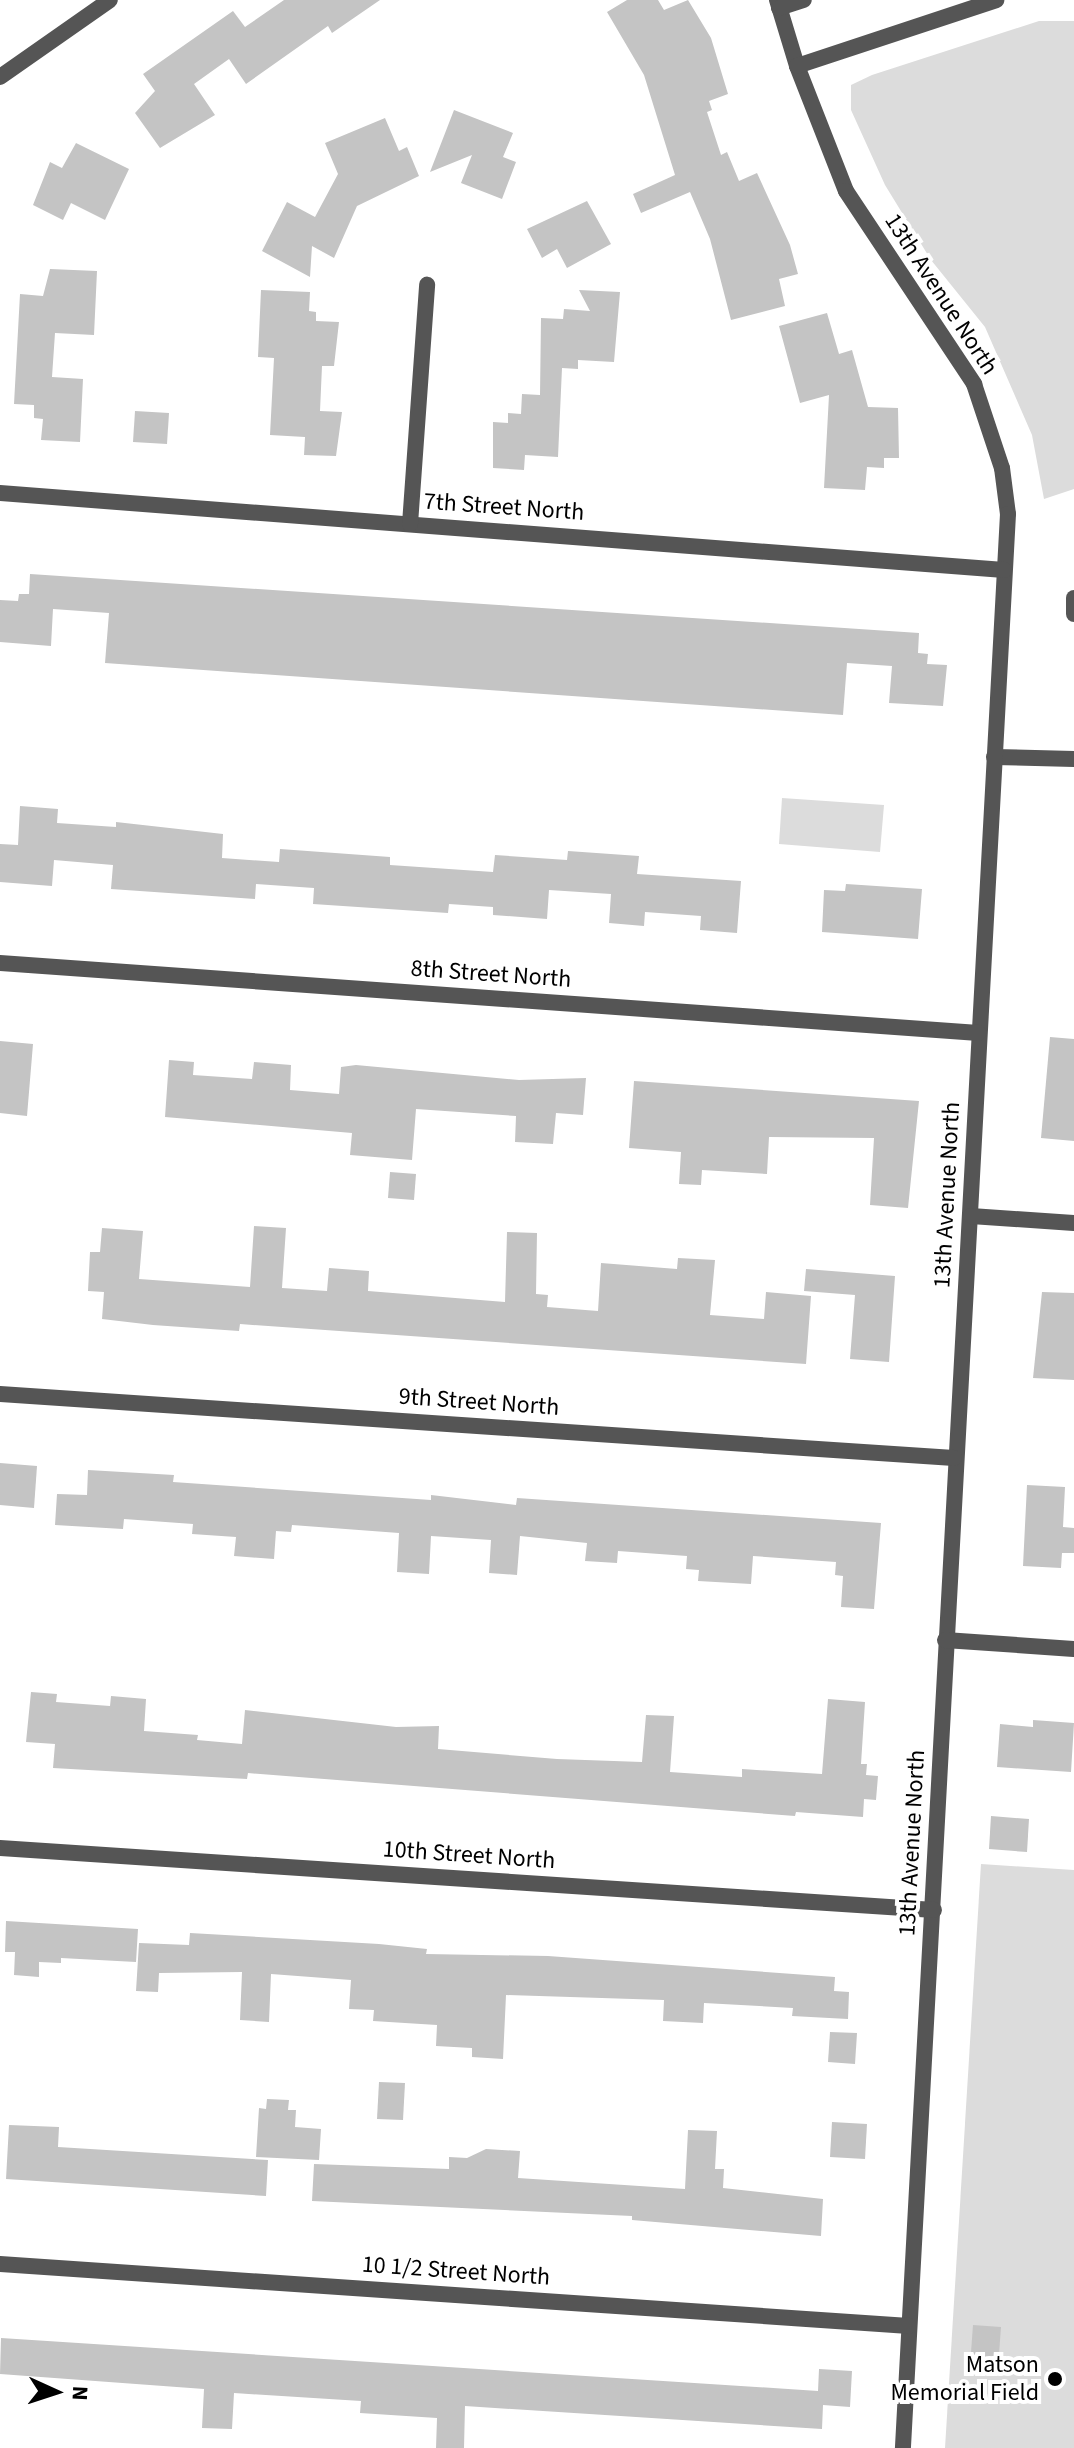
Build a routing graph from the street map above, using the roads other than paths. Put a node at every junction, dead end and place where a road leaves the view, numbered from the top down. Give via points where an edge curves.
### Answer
1 (110, 0) edge
2 (804, 0) edge
3 (996, 0) edge
4 (778, 4) edge
5 (797, 66) junction
6 (0, 77) edge
7 (427, 285) dead end
8 (0, 493) edge
9 (410, 524) junction
10 (1004, 570) junction
11 (1074, 598) edge
12 (1074, 614) edge
13 (994, 757) junction
14 (1074, 759) edge
15 (0, 963) edge
16 (979, 1033) junction
17 (971, 1216) junction
18 (1074, 1223) edge
19 (0, 1394) edge
20 (954, 1458) junction
21 (945, 1640) junction
22 (1074, 1649) edge
23 (0, 1848) edge
24 (934, 1910) junction
25 (0, 2264) edge
26 (909, 2326) junction
27 (903, 2448) edge

1 - 6 street
2 - 4 street
3 - 5 street
4 - 5 street, 13th Avenue North
5 - 10 street, 13th Avenue North via 846,191 974,384 1002,468 1008,514
7 - 9 street
8 - 9 street, 7th Street North
9 - 10 street, 7th Street North
10 - 13 street, 13th Avenue North
11 - 12 street
13 - 14 street
13 - 16 street, 13th Avenue North
15 - 16 street, 8th Street North
16 - 17 street, 13th Avenue North
17 - 18 street
17 - 20 street, 13th Avenue North
19 - 20 street, 9th Street North
20 - 21 street, 13th Avenue North
21 - 22 street
21 - 24 street, 13th Avenue North
23 - 24 street, 10th Street North
24 - 26 street, 13th Avenue North
25 - 26 street, 10 1/2 Street North
26 - 27 street, 13th Avenue North

